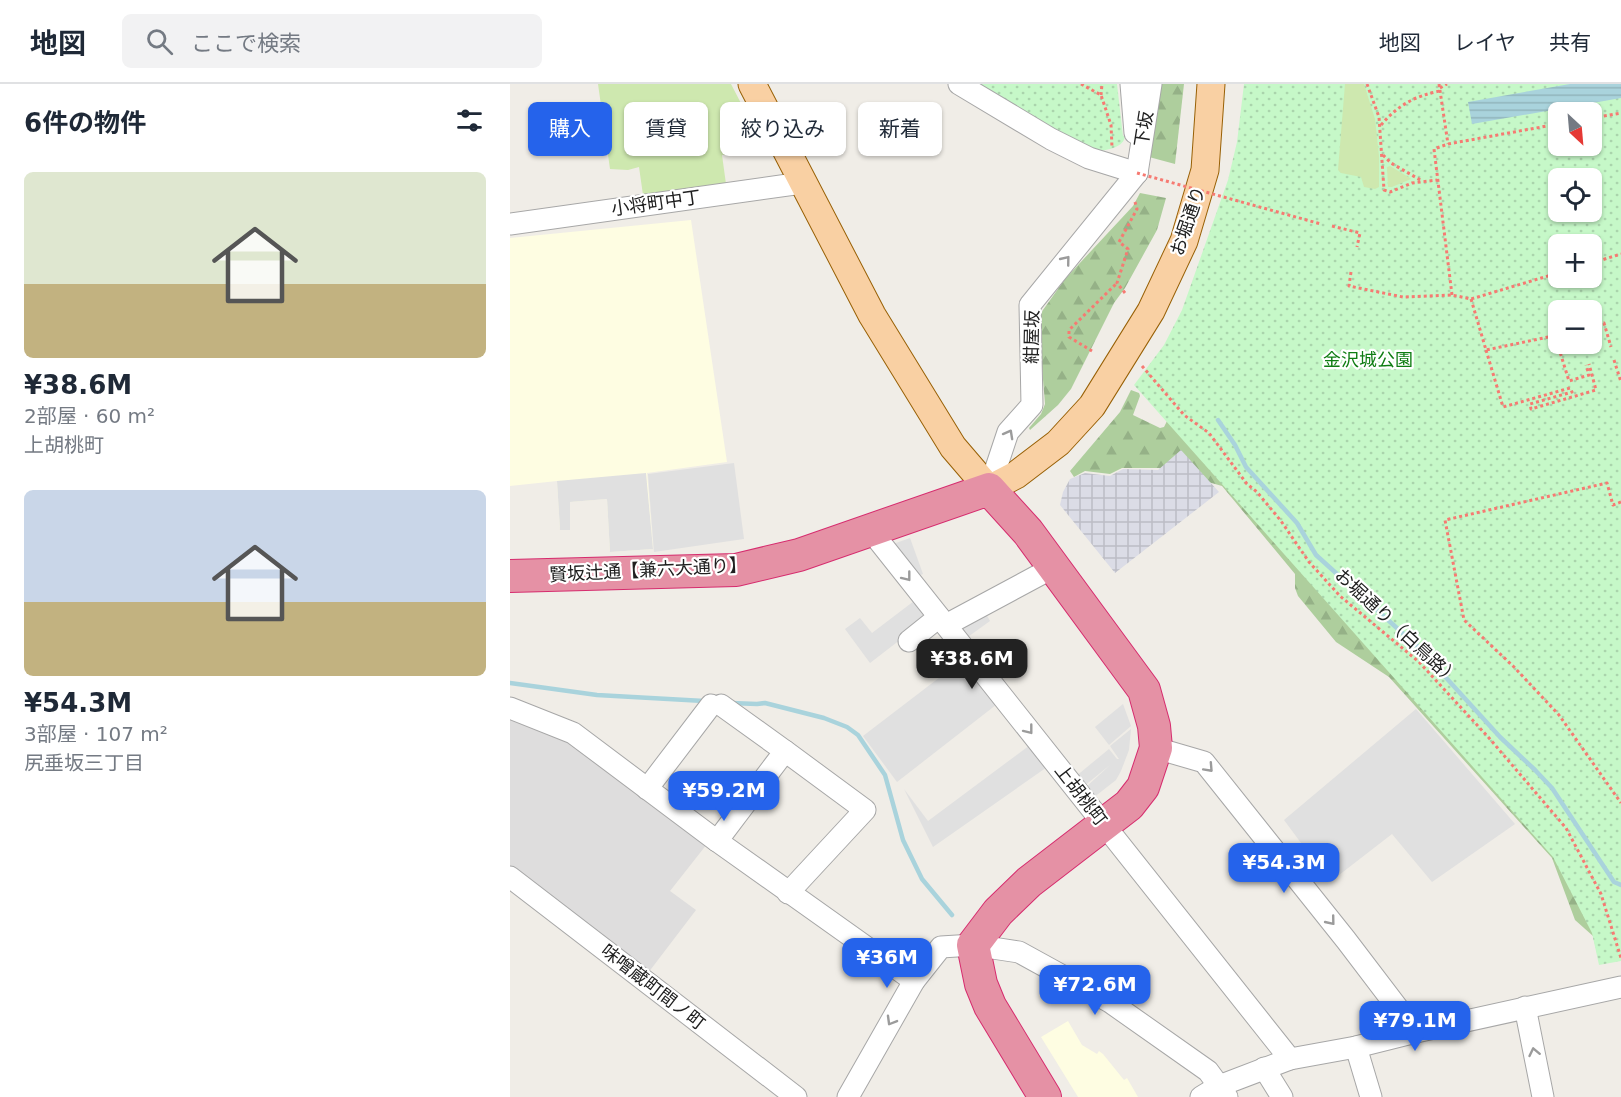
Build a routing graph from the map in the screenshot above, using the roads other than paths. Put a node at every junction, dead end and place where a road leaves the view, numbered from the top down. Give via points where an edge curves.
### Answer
1 (752, 84) edge
2 (959, 84) edge
3 (1131, 84) edge
4 (1151, 84) edge
5 (1211, 84) edge
6 (1137, 173) junction
7 (802, 183) junction
8 (510, 224) edge
9 (989, 489) junction
10 (871, 531) junction
11 (1054, 567) junction
12 (510, 576) edge
13 (942, 621) junction
14 (909, 641) dead end
15 (510, 708) edge
16 (1156, 748) junction
17 (785, 751) junction
18 (647, 789) junction
19 (1103, 824) junction
20 (717, 841) junction
21 (510, 878) edge
22 (788, 893) junction
23 (973, 945) junction
24 (914, 981) junction
25 (1621, 987) edge
26 (1525, 1007) junction
27 (1416, 1032) junction
28 (1356, 1047) junction
29 (1290, 1059) junction
30 (1264, 1068) junction
31 (1223, 1091) edge
32 (796, 1097) edge
33 (848, 1097) edge
34 (1045, 1097) edge
35 (1201, 1097) edge
36 (1282, 1097) edge
37 (1371, 1097) edge
38 (1543, 1097) edge

1 - 7 main road
2 - 6 street via 1050,139 1089,158
3 - 6 street
4 - 6 street, 下坂
5 - 9 main road, お堀通り via 1205,170 1184,240 1151,311 1135,357 1058,443 1016,475
9 -> 6 street, 紺屋坂 via 1008,432 1032,405 1030,305
7 - 8 street, 小将町中丁
7 - 9 main road via 872,315 953,447
9 - 10 highway, 賢坂辻通【兼六大通り】
9 - 11 highway
10 - 12 highway, 賢坂辻通【兼六大通り】 via 799,555 736,570
10 -> 13 street, 上胡桃町
11 - 13 street
11 - 16 highway via 1144,690 1155,726
13 - 14 street
13 -> 19 street, 上胡桃町
15 - 18 street via 573,733
16 - 19 highway via 1143,787 1129,805
16 -> 27 street via 1204,762
17 - 18 street via 716,705
17 - 20 street
17 - 22 street via 866,810
18 - 20 street
19 - 23 highway via 1029,882 998,912
19 - 29 street, 上胡桃町
20 - 22 street
21 - 32 street, 味噌蔵町間ノ町
22 - 24 street
23 - 24 street via 941,947
23 - 31 street via 1019,952 1110,1002 1208,1071
23 - 34 highway via 990,1006
24 -> 33 street
25 - 26 street
26 - 27 street
38 -> 26 street
27 - 28 street
28 - 29 street
28 - 37 street
29 - 30 street
30 - 31 street
30 - 36 street
31 - 35 street

